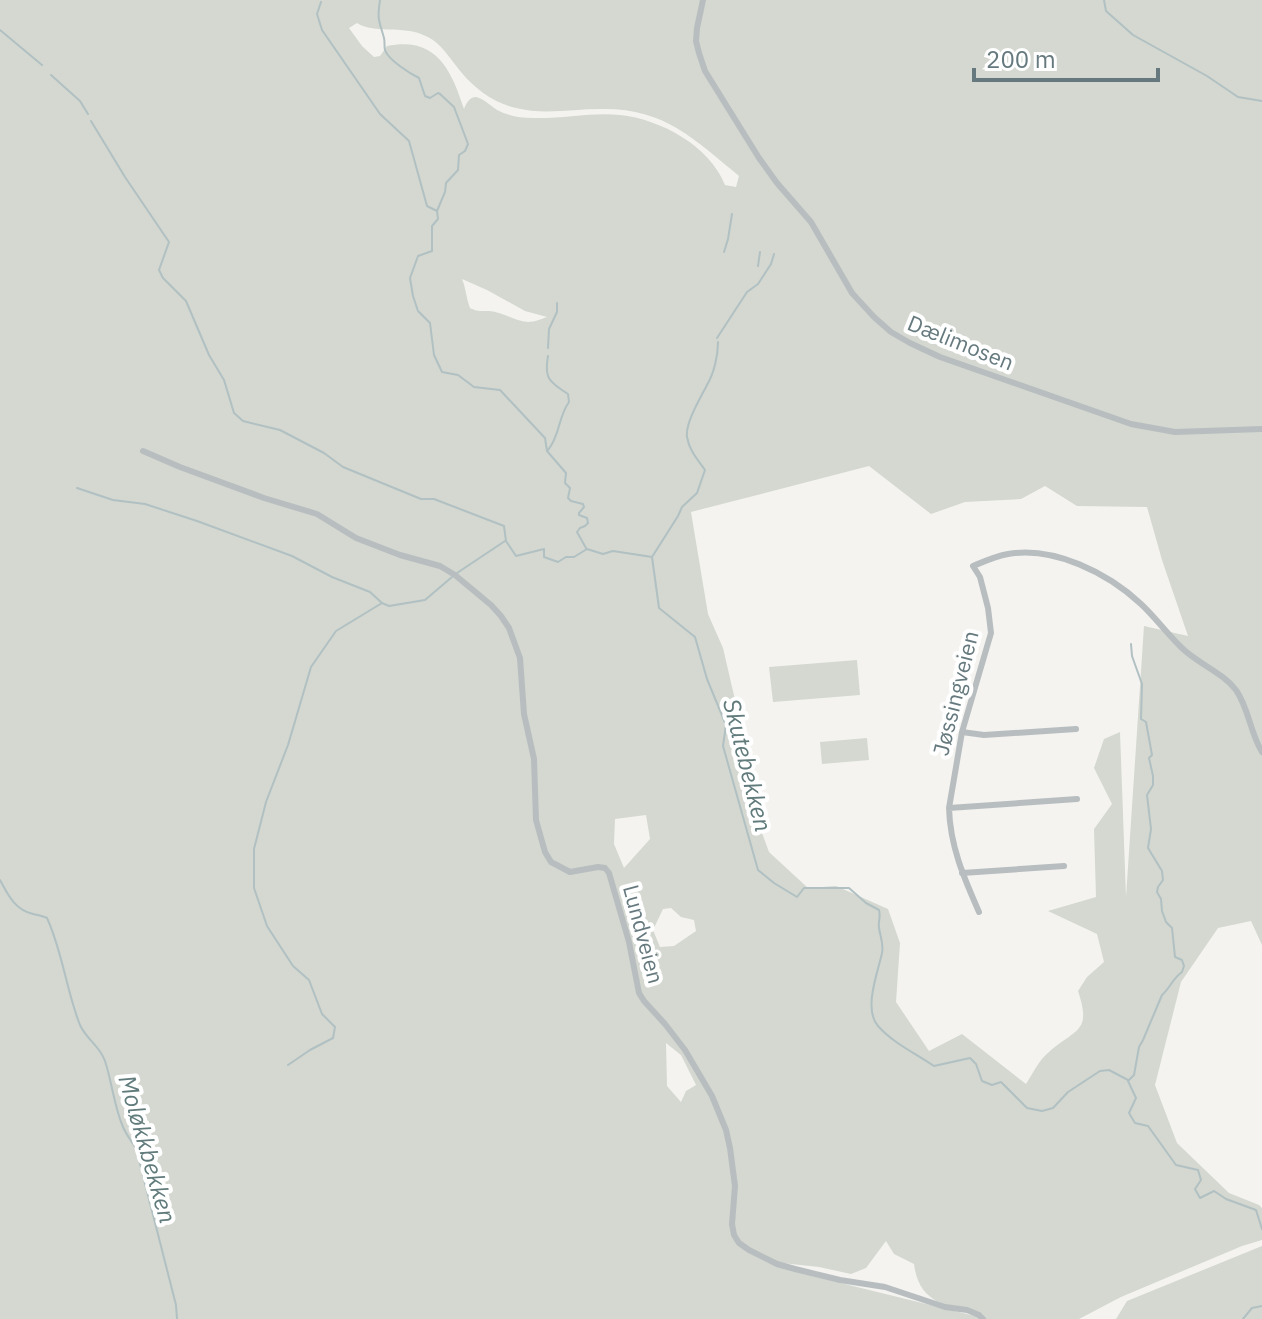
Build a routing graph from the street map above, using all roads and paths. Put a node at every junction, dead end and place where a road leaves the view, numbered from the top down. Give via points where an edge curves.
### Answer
1 (703, 0) edge
2 (1262, 429) edge
3 (143, 451) dead end
4 (1076, 729) dead end
5 (962, 732) junction
6 (1262, 752) edge
7 (1077, 799) dead end
8 (949, 808) junction
9 (1064, 866) dead end
10 (962, 873) junction
11 (979, 912) dead end
12 (983, 1319) edge

1 - 2 street, Dælimosen via 696,41 705,71 759,158 811,222 852,293 891,332 940,357 1131,424 1175,432
3 - 12 street, Lundveien via 317,514 356,538 440,566 491,605 509,628 520,658 540,842 560,868 570,872 598,867 609,873 639,993 685,1050 726,1130 735,1186 732,1224 739,1243 795,1269 885,1287
4 - 5 street
5 - 6 street, Jøssingveien via 991,633 973,566 1009,554 1037,552 1076,563 1140,603 1186,652 1232,685
5 - 8 street, Jøssingveien
7 - 8 street
8 - 10 street, Jøssingveien
9 - 10 street
10 - 11 street, Jøssingveien

